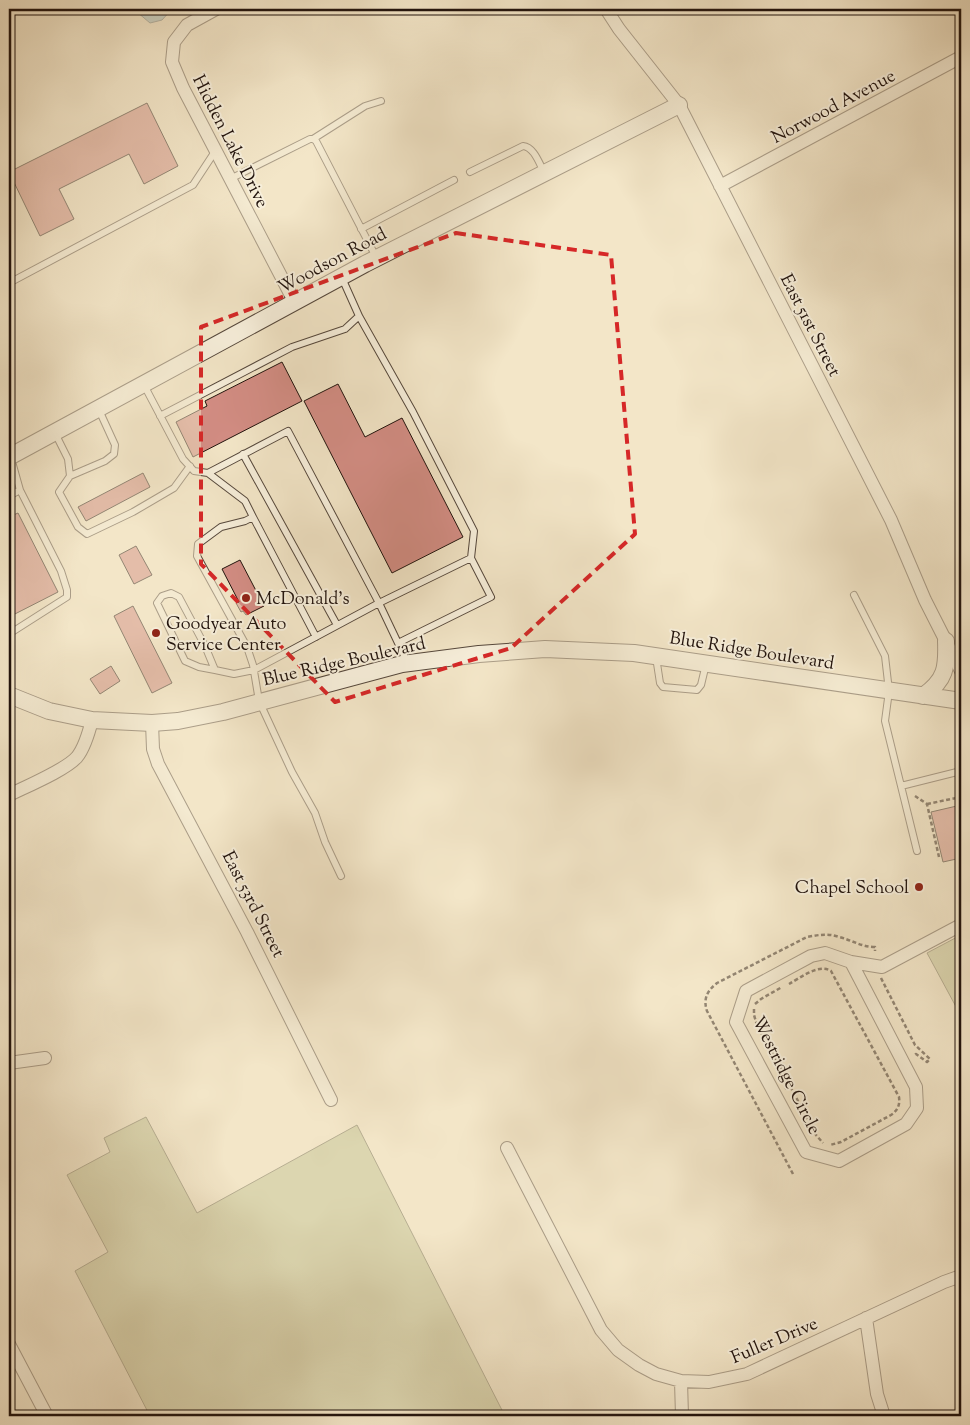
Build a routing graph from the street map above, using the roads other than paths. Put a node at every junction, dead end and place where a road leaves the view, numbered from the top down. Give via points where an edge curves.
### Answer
1 (216, 9) edge
2 (606, 9) edge
3 (961, 57) edge
4 (380, 101) dead end
5 (679, 105) junction
6 (313, 139) junction
7 (216, 150) junction
8 (470, 172) dead end
9 (545, 173) junction
10 (230, 179) junction
11 (454, 180) dead end
12 (720, 186) junction
13 (361, 229) junction
14 (376, 258) junction
15 (341, 277) junction
16 (9, 282) edge
17 (295, 302) junction
18 (359, 316) junction
19 (144, 384) junction
20 (99, 409) junction
21 (160, 416) junction
22 (55, 433) junction
23 (244, 454) junction
24 (9, 456) edge
25 (190, 466) junction
26 (208, 473) junction
27 (70, 476) junction
28 (20, 490) junction
29 (9, 496) edge
30 (253, 517) junction
31 (471, 558) junction
32 (854, 594) dead end
33 (378, 603) junction
34 (337, 625) junction
35 (9, 634) edge
36 (316, 637) junction
37 (946, 641) junction
38 (398, 643) junction
39 (656, 656) junction
40 (408, 663) junction
41 (706, 664) junction
42 (215, 670) junction
43 (254, 670) junction
44 (961, 671) edge
45 (890, 691) junction
46 (9, 695) edge
47 (923, 696) junction
48 (259, 701) junction
49 (961, 701) edge
50 (92, 720) junction
51 (152, 723) junction
52 (961, 771) edge
53 (901, 786) junction
54 (9, 796) edge
55 (917, 851) dead end
56 (341, 876) dead end
57 (961, 925) edge
58 (851, 962) junction
59 (45, 1058) dead end
60 (9, 1063) edge
61 (330, 1100) dead end
62 (507, 1148) dead end
63 (961, 1276) edge
64 (866, 1318) junction
65 (9, 1344) edge
66 (682, 1381) junction
67 (48, 1416) edge
68 (682, 1416) edge
69 (884, 1416) edge

1 - 7 street, Hidden Lake Drive via 187,25 174,42 172,62
2 - 5 street, East 51st Street
3 - 12 street, Norwood Avenue
4 - 6 lane via 365,106
5 - 9 street, Woodson Road
5 - 12 street, East 51st Street
6 - 10 lane
6 - 13 lane
7 - 10 street, Hidden Lake Drive
7 - 16 lane via 193,185
8 - 9 lane via 527,146
9 - 14 street, Woodson Road
10 - 17 street, Hidden Lake Drive
11 - 13 lane
12 - 37 street, East 51st Street via 891,520
13 - 14 lane
14 - 15 street, Woodson Road
15 - 17 street, Woodson Road
15 - 18 lane
17 - 19 street, Woodson Road
18 - 21 lane via 345,328 292,347
18 - 31 lane via 474,531
19 - 20 street, Woodson Road
19 - 21 lane
20 - 22 street, Woodson Road
20 - 27 lane via 115,445 114,454
21 - 25 lane
22 - 24 street, Woodson Road
22 - 27 lane via 68,459
23 - 26 lane
23 - 33 lane via 288,431
23 - 34 lane
24 - 28 lane
25 - 26 lane via 194,471
25 - 27 lane via 174,488 88,534 78,527 58,492
26 - 30 lane via 245,501
28 - 29 lane
28 - 35 lane via 61,571 67,597
30 - 36 lane
30 - 43 lane via 221,527 198,544 197,556 247,647
31 - 33 lane
31 - 38 lane via 491,597
32 - 45 lane via 885,656
33 - 34 lane
33 - 38 lane
34 - 36 lane
36 - 43 lane
37 - 44 street, East 51st Street
37 - 47 street via 945,671 938,683
38 - 40 lane
39 - 40 street, Blue Ridge Boulevard via 545,649
39 - 41 street, Blue Ridge Boulevard
39 - 41 lane via 662,686 697,690
40 - 48 street, Blue Ridge Boulevard
41 - 45 street, Blue Ridge Boulevard
42 - 42 lane via 179,597 171,593 162,596 157,603 185,661
42 - 43 lane via 234,674
43 - 48 lane
45 - 47 street, Blue Ridge Boulevard
45 - 53 lane via 884,720
46 - 50 street, Blue Ridge Boulevard via 49,711
47 - 49 street, Blue Ridge Boulevard
48 - 51 street, Blue Ridge Boulevard via 222,712
48 - 56 lane via 292,772 315,812
50 - 51 street, Blue Ridge Boulevard
50 - 54 street via 77,756 66,766
51 - 61 street, East 53rd Street via 158,764 247,932
52 - 53 lane
53 - 55 lane
57 - 58 street, Westridge Circle via 882,967
58 - 58 street, Westridge Circle via 825,953 811,956 746,991 736,1022 806,1152 839,1161 906,1124 917,1108 916,1087
59 - 60 street
62 - 66 street, Fuller Drive via 601,1330 618,1350 639,1365 656,1374
63 - 64 street, Fuller Drive
64 - 66 street, Fuller Drive via 747,1374 709,1382
64 - 69 street via 877,1394
65 - 67 street
66 - 68 street

